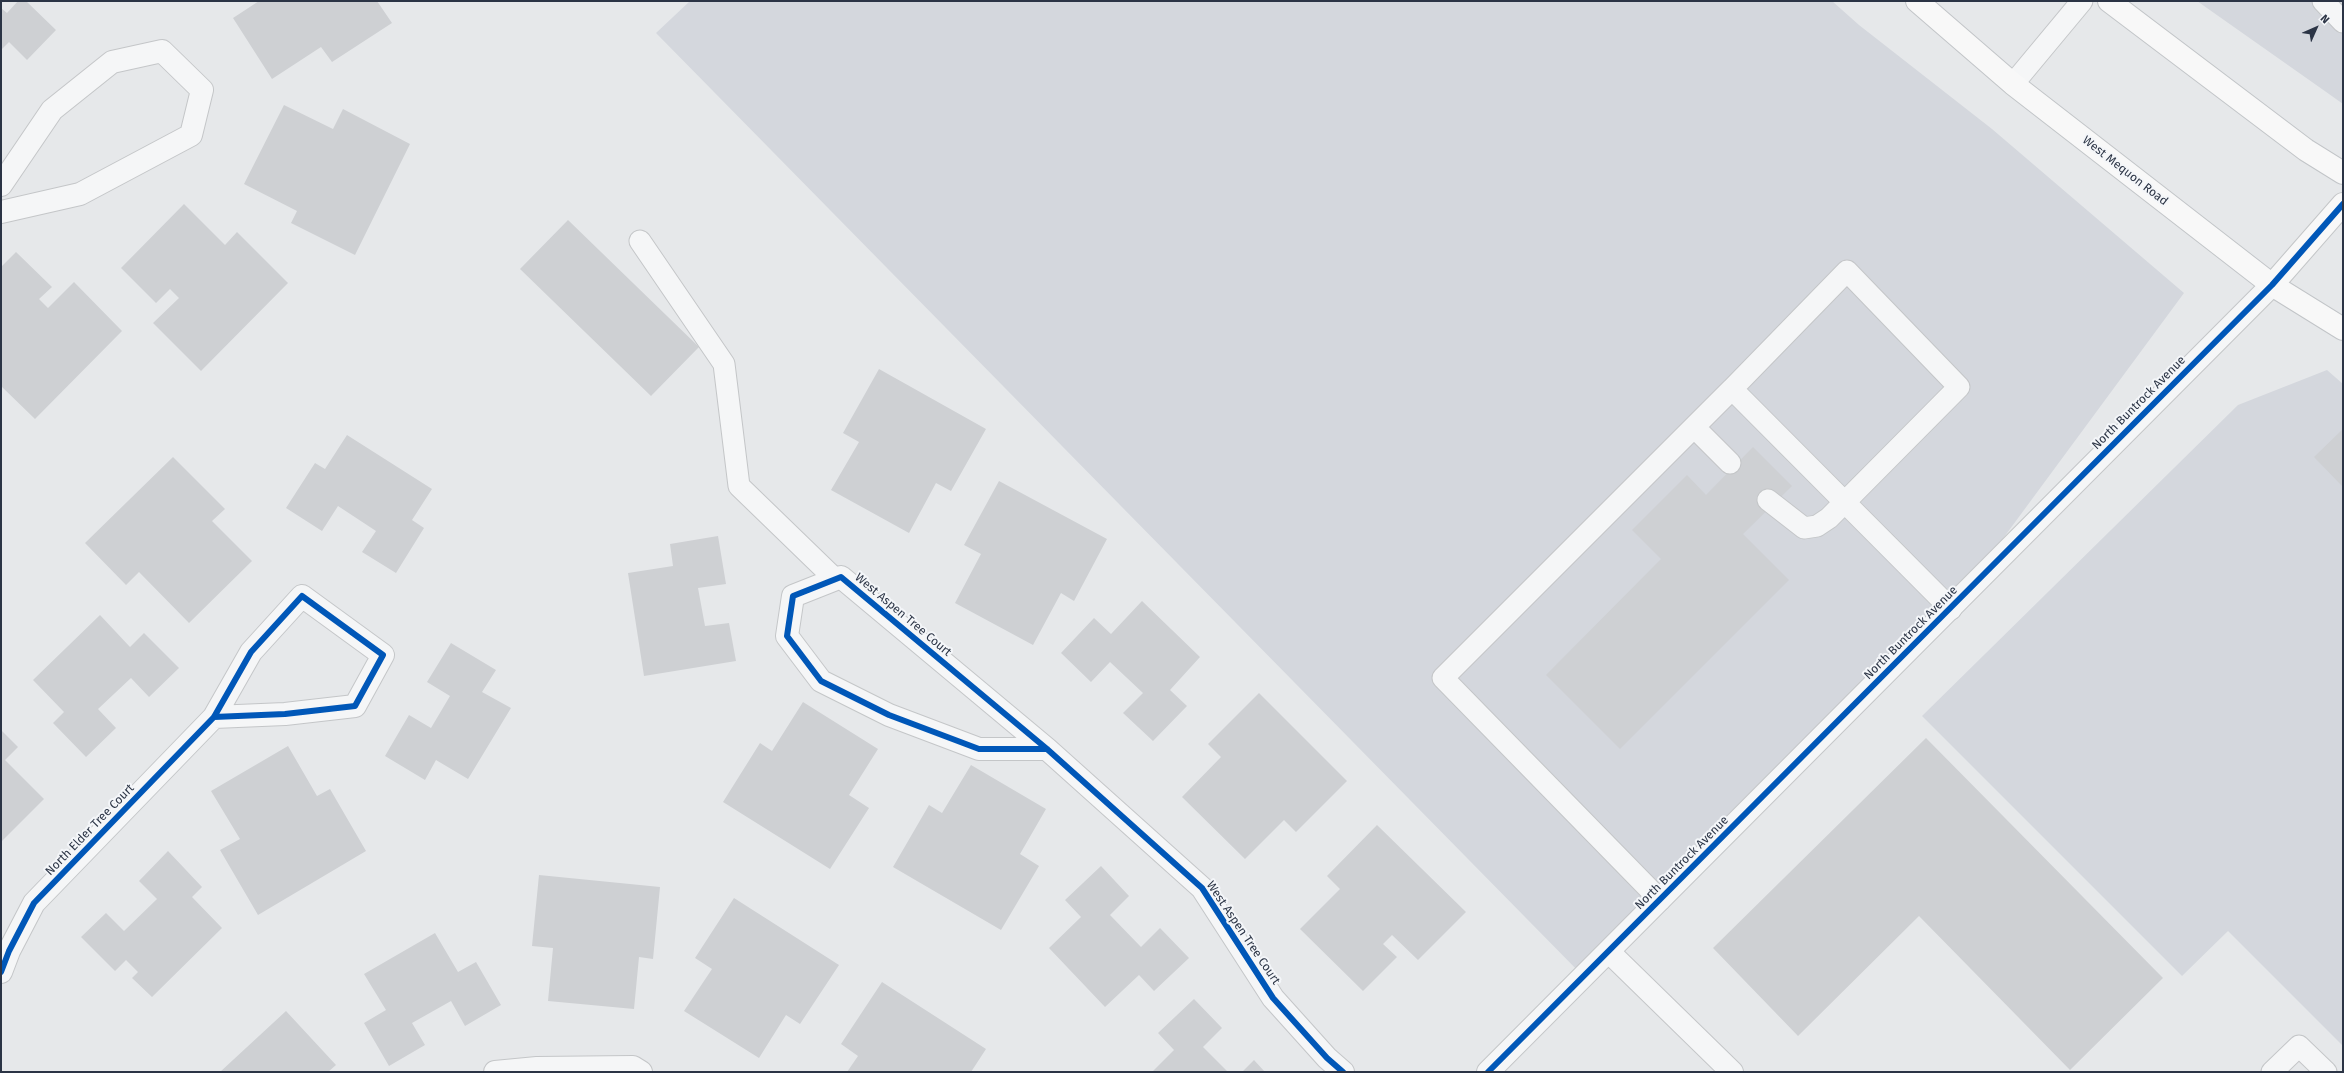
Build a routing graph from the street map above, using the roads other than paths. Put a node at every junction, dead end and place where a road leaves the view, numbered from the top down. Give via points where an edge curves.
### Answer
1 (1917, 1) edge
2 (2082, 1) edge
3 (2109, 1) edge
4 (2013, 84) junction
5 (2343, 173) edge
6 (1, 185) edge
7 (2343, 204) edge
8 (1, 212) edge
9 (640, 241) dead end
10 (2272, 285) junction
11 (2343, 329) edge
12 (1732, 389) junction
13 (1694, 426) junction
14 (1730, 463) dead end
15 (1768, 500) dead end
16 (1845, 502) junction
17 (835, 579) junction
18 (1951, 609) junction
19 (214, 717) junction
20 (1047, 749) junction
21 (1660, 900) junction
22 (1609, 952) junction
23 (1, 972) edge
24 (495, 1072) edge
25 (641, 1072) edge
26 (1343, 1072) edge
27 (1488, 1072) edge
28 (1732, 1072) edge
29 (2272, 1072) edge
30 (2326, 1072) edge

1 - 4 main road, West Mequon Road
2 - 4 lane
3 - 5 main road via 2306,150
4 - 10 main road, West Mequon Road
6 - 8 street via 52,110 112,62 162,51 202,90 191,135 80,194
7 - 10 main road, North Buntrock Avenue
9 - 17 lane via 724,364 739,486
10 - 11 main road, West Mequon Road
10 - 18 street, North Buntrock Avenue
12 - 13 lane
12 - 16 lane
12 - 16 lane via 1847,271 1958,387
13 - 14 lane
13 - 21 lane via 1443,678
15 - 16 lane via 1804,528 1817,526
16 - 18 lane
17 - 20 street, West Aspen Tree Court via 840,577
17 - 20 street, West Aspen Tree Court via 792,596 787,636 821,681 889,715 979,749
18 - 21 street, North Buntrock Avenue
19 - 19 street, North Elder Tree Court via 285,714 355,706 384,655 302,596 251,652
19 - 23 street, North Elder Tree Court via 34,903
20 - 26 street, West Aspen Tree Court via 1202,888 1273,998 1327,1058
21 - 22 street, North Buntrock Avenue
22 - 27 street, North Buntrock Avenue
22 - 28 street
24 - 25 street via 537,1068 625,1067 633,1067
29 - 30 lane via 2298,1046

